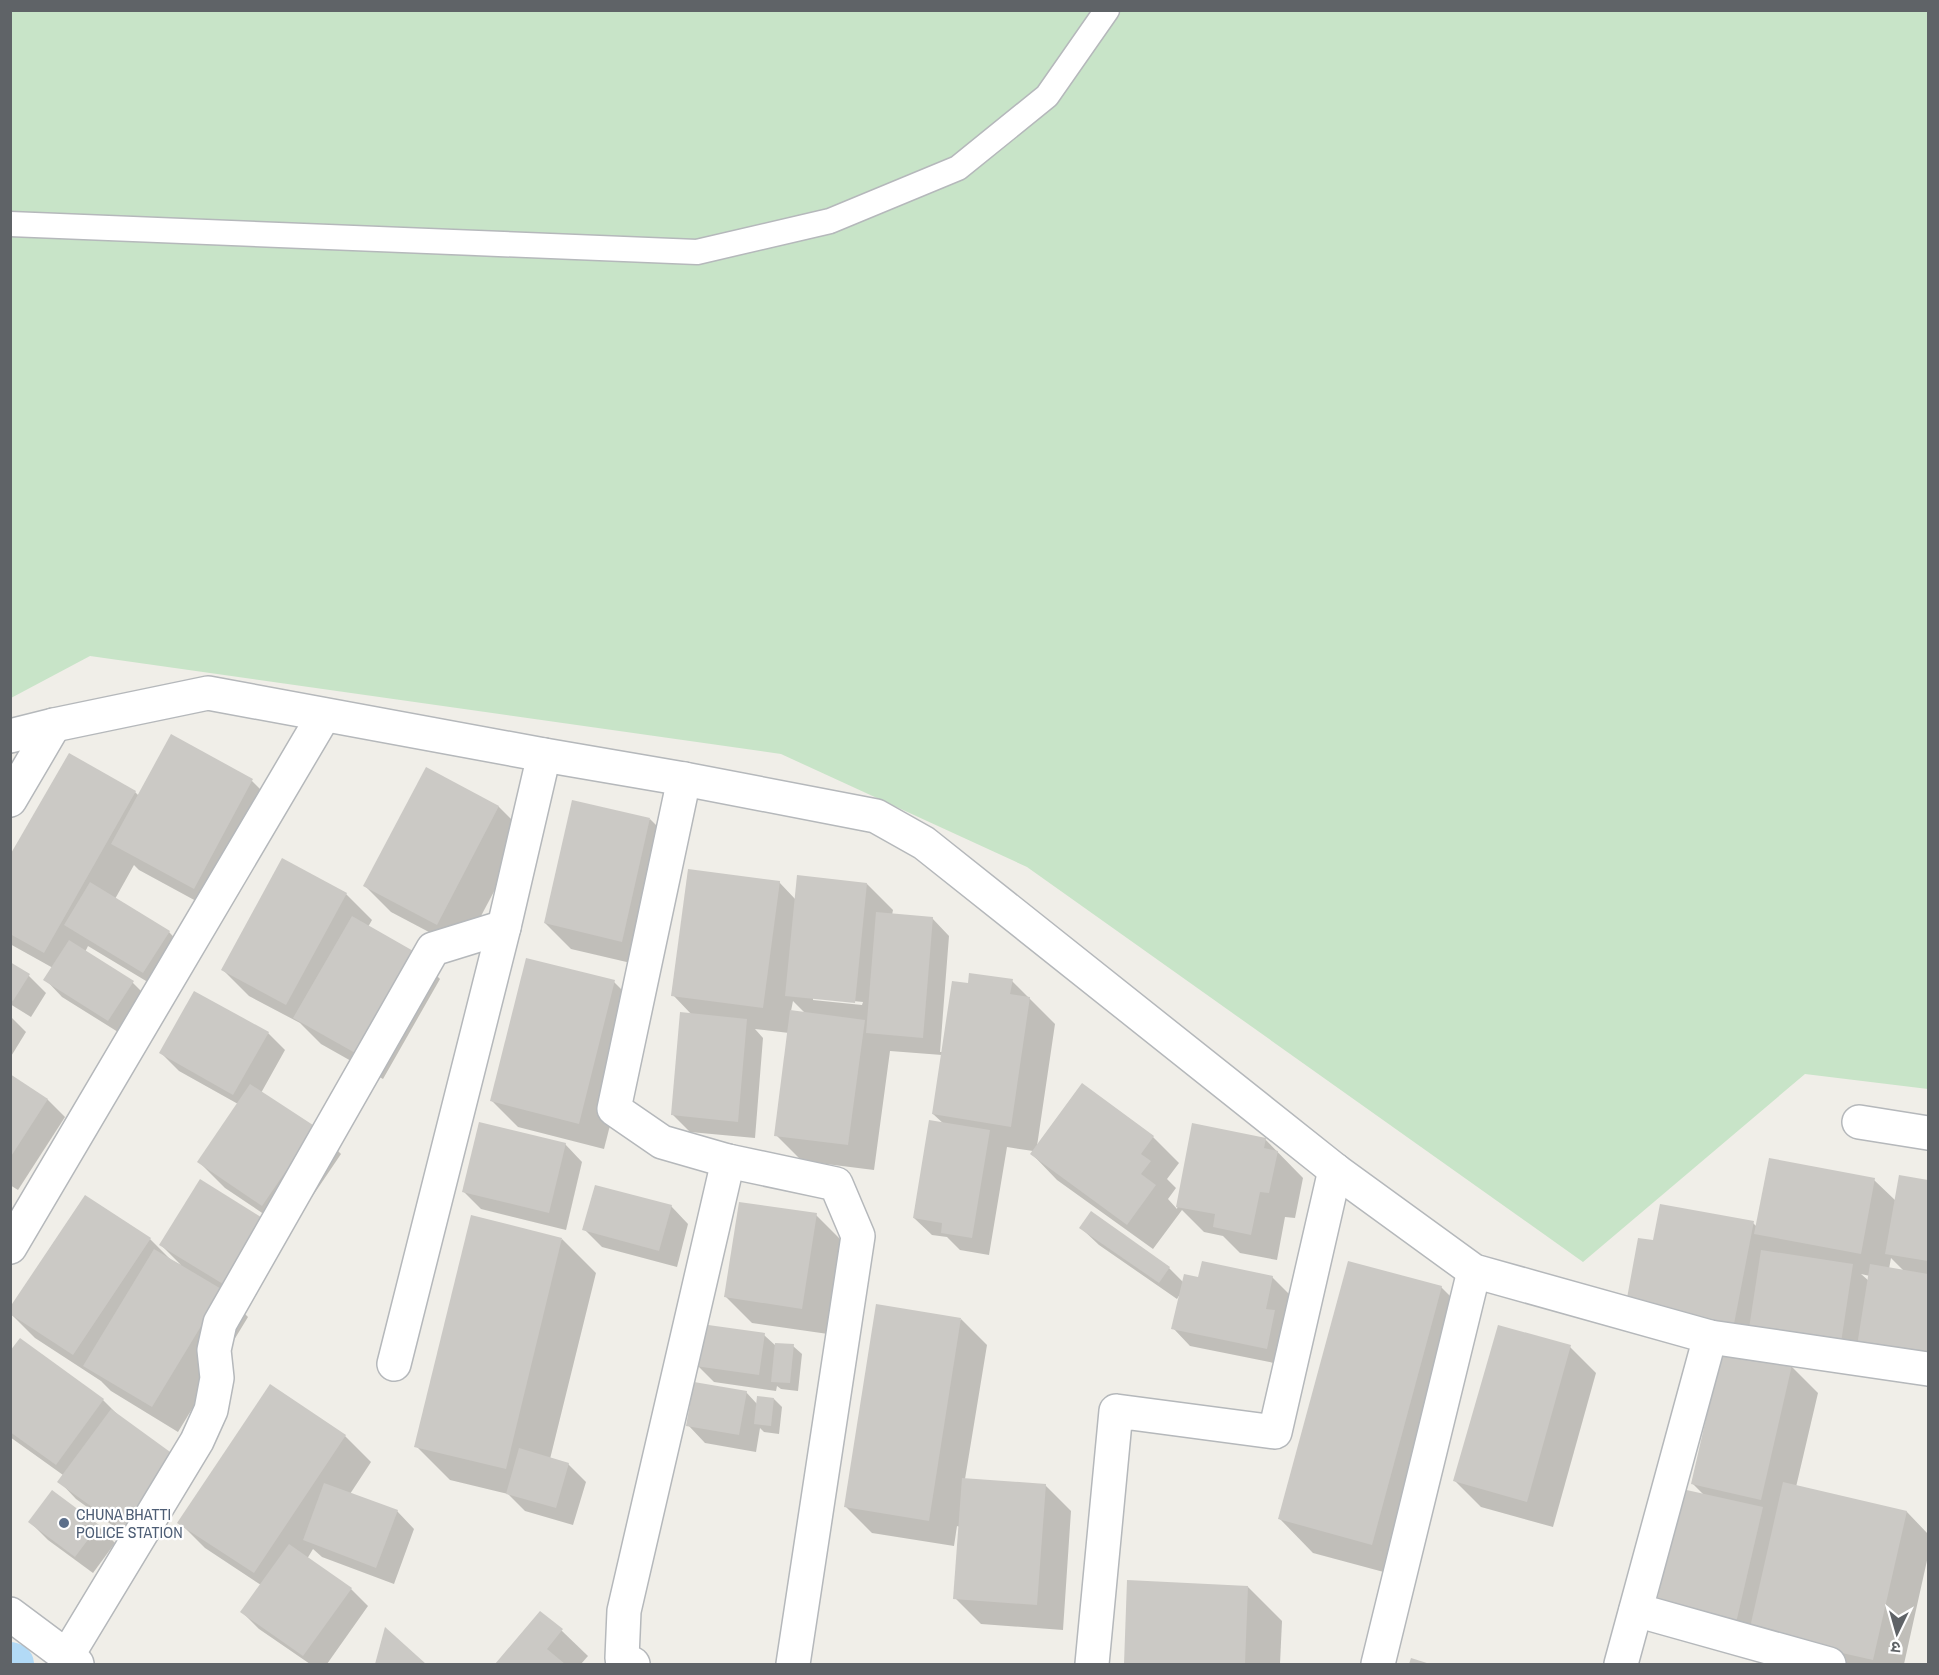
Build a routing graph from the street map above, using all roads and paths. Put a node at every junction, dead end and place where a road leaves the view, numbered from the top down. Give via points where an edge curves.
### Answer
1 (1107, 10) edge
2 (10, 224) edge
3 (324, 715) junction
4 (54, 725) junction
5 (10, 736) edge
6 (544, 755) junction
7 (684, 778) junction
8 (10, 800) edge
9 (504, 927) junction
10 (1859, 1122) dead end
11 (1929, 1133) edge
12 (728, 1161) junction
13 (1335, 1170) junction
14 (10, 1247) edge
15 (1474, 1271) junction
16 (1710, 1337) junction
17 (394, 1364) dead end
18 (1929, 1369) edge
19 (1636, 1610) junction
20 (10, 1614) edge
21 (72, 1660) edge
22 (1829, 1664) edge
23 (633, 1665) edge
24 (793, 1665) edge
25 (1092, 1665) edge
26 (1378, 1665) edge
27 (1621, 1665) edge

1 - 2 lane via 1047,96 958,168 830,221 698,252
3 - 4 street via 208,693
3 - 6 street
3 - 14 street
4 - 5 street
4 - 8 street
6 - 7 street
6 - 9 street
7 - 12 street via 614,1109 662,1142
7 - 13 street via 876,816 924,843
9 - 17 street
9 - 21 street via 433,950 220,1323 213,1350 217,1378 211,1410
10 - 11 street
12 - 23 street via 624,1611 622,1658
12 - 24 street via 836,1184 858,1236
13 - 15 street
13 - 25 street via 1275,1432 1116,1410
15 - 16 street
15 - 26 street
16 - 18 street
16 - 19 street
19 - 22 street
19 - 27 street
20 - 21 street

